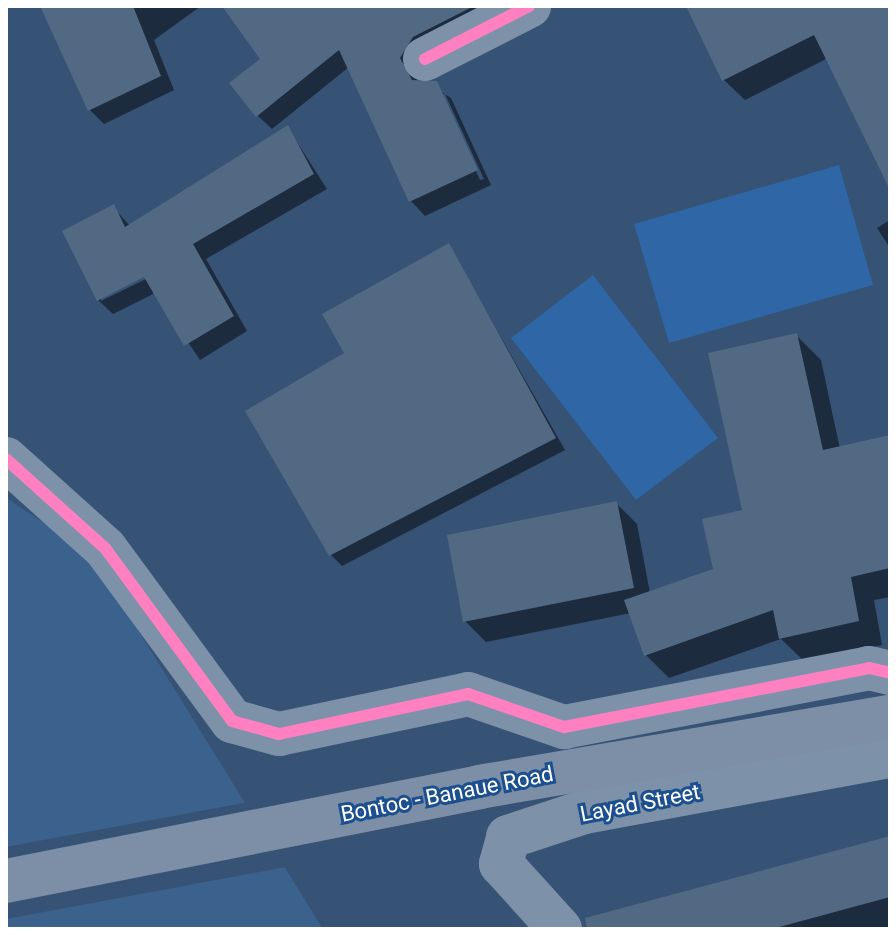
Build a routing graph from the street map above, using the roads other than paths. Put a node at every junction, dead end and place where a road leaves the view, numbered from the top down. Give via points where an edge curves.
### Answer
1 (529, 6) edge
2 (425, 59) dead end
3 (6, 459) edge
4 (890, 673) edge
5 (890, 717) edge
6 (890, 756) edge
7 (6, 881) edge
8 (560, 929) edge

1 - 2 street
3 - 4 street via 105,548 232,721 279,734 468,694 564,727 869,668
5 - 7 main road, Bontoc - Banaue Road via 479,787
6 - 8 street, Layad Street via 584,812 508,837 501,864

